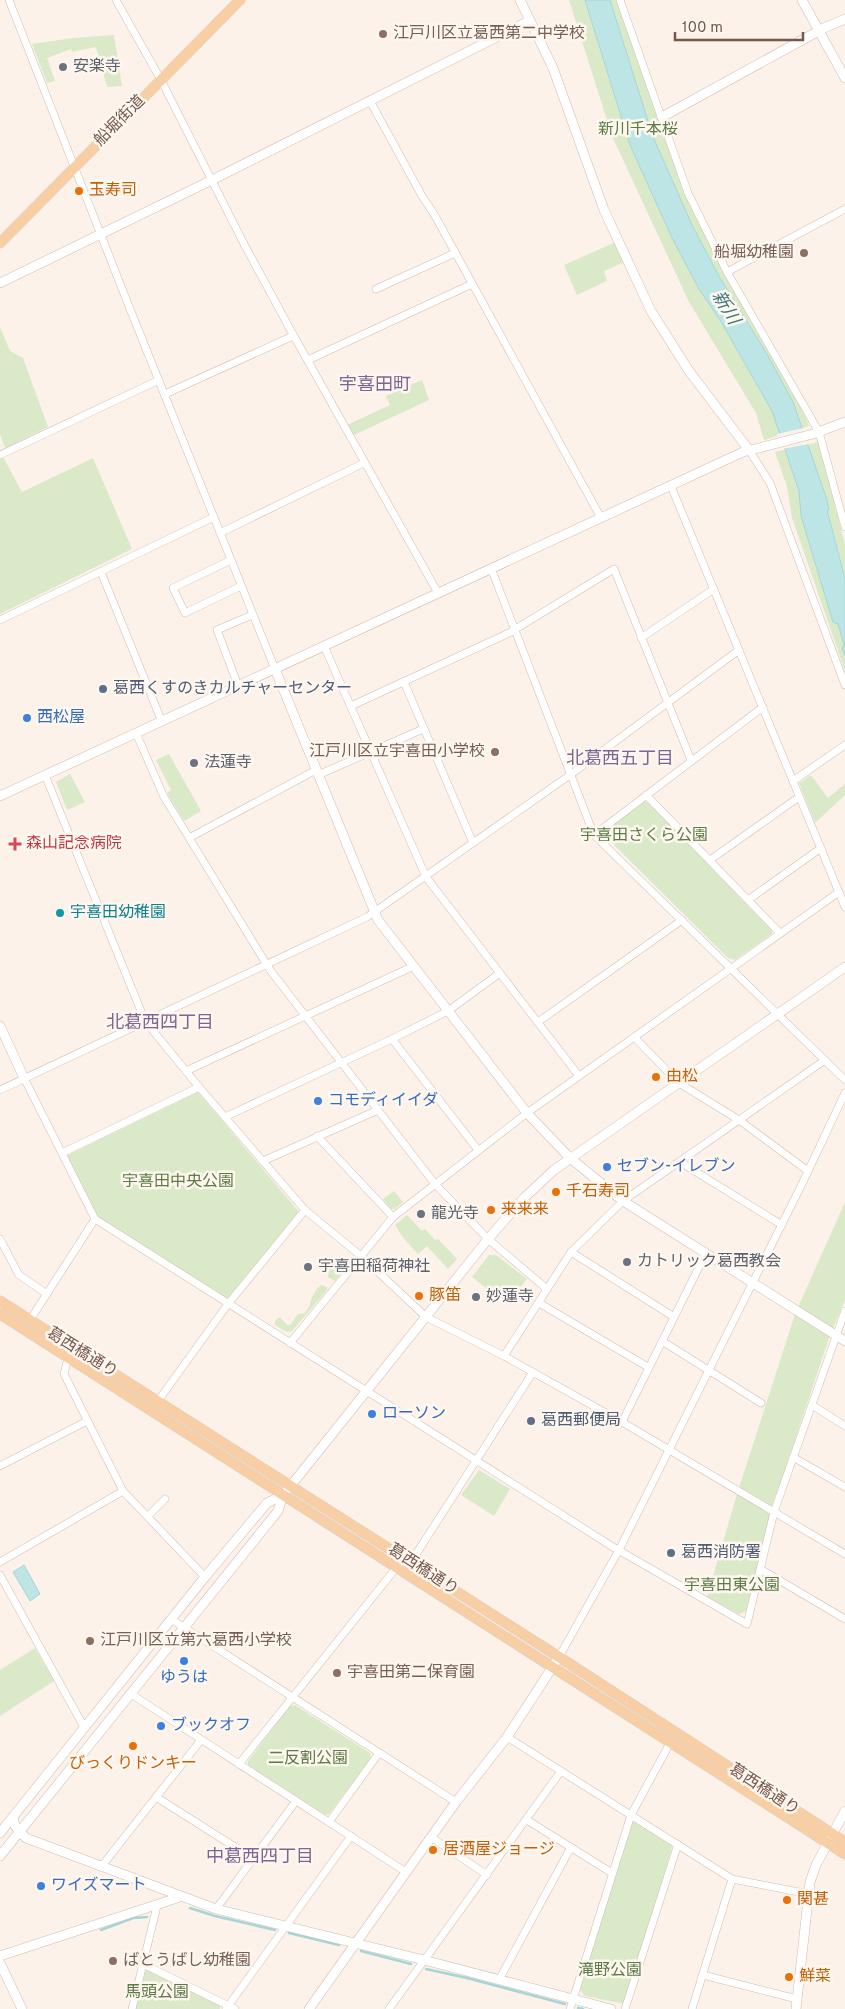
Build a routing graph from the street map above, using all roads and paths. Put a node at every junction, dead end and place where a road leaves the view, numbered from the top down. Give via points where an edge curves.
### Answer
1 (9, 0) edge
2 (116, 0) edge
3 (240, 0) edge
4 (520, 0) edge
5 (620, 0) edge
6 (802, 0) edge
7 (845, 19) edge
8 (529, 21) junction
9 (819, 31) junction
10 (845, 78) edge
11 (161, 80) junction
12 (370, 101) junction
13 (662, 117) junction
14 (75, 167) junction
15 (212, 180) junction
16 (845, 209) edge
17 (102, 234) junction
18 (0, 243) edge
19 (455, 253) junction
20 (728, 272) junction
21 (0, 283) edge
22 (472, 284) junction
23 (376, 288) dead end
24 (293, 336) junction
25 (308, 360) junction
26 (159, 380) junction
27 (165, 394) junction
28 (845, 422) edge
29 (845, 429) edge
30 (816, 433) junction
31 (748, 450) junction
32 (0, 455) edge
33 (364, 463) junction
34 (671, 486) junction
35 (214, 517) junction
36 (601, 518) junction
37 (845, 528) edge
38 (220, 533) junction
39 (231, 560) junction
40 (491, 568) junction
41 (101, 572) junction
42 (241, 586) junction
43 (714, 589) junction
44 (438, 593) junction
45 (252, 615) junction
46 (0, 620) edge
47 (515, 629) junction
48 (641, 638) junction
49 (324, 646) junction
50 (739, 650) junction
51 (275, 669) junction
52 (236, 680) dead end
53 (404, 682) junction
54 (845, 685) edge
55 (668, 703) junction
56 (351, 706) junction
57 (763, 707) junction
58 (162, 722) junction
59 (423, 729) junction
60 (136, 733) junction
61 (845, 745) edge
62 (372, 752) junction
63 (691, 760) junction
64 (317, 772) junction
65 (45, 775) junction
66 (570, 775) junction
67 (793, 781) junction
68 (646, 795) junction
69 (0, 796) edge
70 (800, 797) junction
71 (594, 834) junction
72 (189, 838) junction
73 (473, 844) junction
74 (821, 848) junction
75 (710, 860) junction
76 (426, 877) junction
77 (839, 892) junction
78 (748, 900) junction
79 (845, 907) edge
80 (374, 913) junction
81 (682, 920) junction
82 (780, 933) junction
83 (266, 965) junction
84 (414, 966) junction
85 (845, 967) edge
86 (732, 968) junction
87 (500, 973) junction
88 (448, 1011) junction
89 (779, 1014) junction
90 (305, 1016) junction
91 (145, 1021) junction
92 (538, 1022) junction
93 (0, 1026) edge
94 (634, 1037) junction
95 (392, 1040) junction
96 (825, 1060) junction
97 (343, 1062) junction
98 (186, 1071) junction
99 (579, 1076) junction
100 (24, 1078) junction
101 (845, 1080) edge
102 (679, 1083) junction
103 (199, 1088) junction
104 (0, 1090) edge
105 (845, 1093) edge
106 (378, 1110) junction
107 (527, 1113) junction
108 (225, 1117) junction
109 (739, 1120) junction
110 (317, 1136) junction
111 (478, 1150) junction
112 (62, 1153) junction
113 (570, 1158) junction
114 (263, 1161) junction
115 (680, 1162) junction
116 (808, 1171) junction
117 (435, 1184) junction
118 (623, 1201) junction
119 (305, 1210) junction
120 (393, 1217) junction
121 (95, 1220) junction
122 (782, 1225) junction
123 (0, 1238) edge
124 (488, 1240) junction
125 (571, 1252) junction
126 (706, 1253) junction
127 (361, 1256) junction
128 (752, 1284) junction
129 (547, 1289) junction
130 (47, 1294) junction
131 (0, 1301) edge
132 (538, 1303) junction
133 (228, 1304) junction
134 (845, 1311) edge
135 (0, 1314) edge
136 (426, 1317) junction
137 (674, 1317) junction
138 (30, 1320) junction
139 (836, 1335) junction
140 (662, 1341) junction
141 (845, 1341) edge
142 (290, 1343) junction
143 (504, 1356) junction
144 (68, 1358) junction
145 (648, 1367) junction
146 (708, 1370) junction
147 (533, 1372) junction
148 (366, 1390) junction
149 (158, 1401) junction
150 (761, 1403) dead end
151 (812, 1405) junction
152 (88, 1421) junction
153 (622, 1422) junction
154 (845, 1426) edge
155 (669, 1451) junction
156 (793, 1456) junction
157 (477, 1460) junction
158 (0, 1466) edge
159 (290, 1486) junction
160 (845, 1487) edge
161 (123, 1491) junction
162 (283, 1495) junction
163 (166, 1499) dead end
164 (774, 1512) junction
165 (148, 1516) junction
166 (619, 1550) junction
167 (845, 1554) edge
168 (0, 1562) edge
169 (411, 1562) junction
170 (396, 1568) junction
171 (762, 1570) junction
172 (0, 1575) edge
173 (205, 1577) junction
174 (171, 1619) junction
175 (845, 1619) edge
176 (185, 1628) junction
177 (559, 1657) junction
178 (552, 1666) junction
179 (131, 1694) junction
180 (293, 1699) junction
181 (84, 1727) junction
182 (507, 1737) junction
183 (201, 1740) junction
184 (670, 1743) junction
185 (379, 1753) junction
186 (240, 1764) junction
187 (561, 1771) junction
188 (156, 1797) junction
189 (296, 1801) junction
190 (456, 1802) junction
191 (845, 1812) edge
192 (630, 1815) junction
193 (13, 1817) junction
194 (527, 1820) junction
195 (329, 1822) junction
196 (0, 1832) edge
197 (20, 1832) junction
198 (351, 1836) junction
199 (431, 1838) junction
200 (830, 1838) junction
201 (845, 1842) edge
202 (678, 1844) junction
203 (571, 1847) junction
204 (845, 1854) edge
205 (0, 1856) edge
206 (254, 1859) junction
207 (101, 1867) junction
208 (406, 1872) junction
209 (612, 1873) junction
210 (487, 1875) junction
211 (732, 1879) junction
212 (808, 1894) junction
213 (180, 1897) junction
214 (156, 1906) junction
215 (216, 1909) junction
216 (286, 1927) junction
217 (355, 1944) junction
218 (0, 1956) edge
219 (424, 1960) junction
220 (0, 1963) edge
221 (143, 1964) junction
222 (703, 1975) junction
223 (498, 1980) junction
224 (573, 1999) junction
225 (797, 1999) junction
226 (229, 2008) edge
227 (22, 2009) edge
228 (132, 2009) edge
229 (309, 2009) edge
230 (391, 2009) edge
231 (570, 2009) edge
232 (611, 2009) edge
233 (626, 2009) edge
234 (692, 2009) edge
235 (796, 2009) edge

1 - 14 street
2 - 11 street
3 - 11 main road, 船堀街道
4 - 8 street
5 - 13 street
6 - 9 street
7 - 9 street
8 - 12 street
8 - 31 street via 553,68 604,210 651,311 689,371
9 - 10 street
9 - 13 street
11 - 14 main road, 船堀街道
11 - 15 street
12 - 15 street
12 - 19 street
13 - 20 street via 688,193
14 - 17 street
14 - 18 main road, 船堀街道
15 - 17 street
15 - 24 street
16 - 20 street
17 - 21 street
17 - 26 street
19 - 22 street
19 - 23 street
20 - 30 street
22 - 25 street
22 - 36 street
24 - 25 street
24 - 27 street
25 - 33 street
26 - 27 street
26 - 32 street
27 - 35 street
28 - 30 street
29 - 30 street
30 - 31 street
30 - 37 street
31 - 34 street
31 - 54 street via 770,483
33 - 38 street
33 - 44 street
34 - 36 street
34 - 43 street
35 - 38 street
35 - 41 street
36 - 40 street
38 - 39 street
39 - 42 street
39 - 42 street via 173,588 185,613
40 - 44 street
40 - 47 street
41 - 46 street
41 - 58 street
42 - 45 street
43 - 48 street
43 - 50 street
44 - 49 street
45 - 51 street
45 - 52 street via 217,630
47 - 48 street via 614,569
47 - 53 street
47 - 66 street
48 - 55 street
49 - 51 street
49 - 56 street
50 - 55 street
50 - 57 street
51 - 58 street
51 - 64 street
53 - 56 street
53 - 59 street
55 - 63 street
55 - 66 street
56 - 62 street
57 - 63 street
57 - 67 street
58 - 60 street
59 - 62 street
59 - 73 street
60 - 65 street
60 - 72 street via 164,797
61 - 67 street
62 - 64 street
62 - 76 street
63 - 68 street
64 - 72 street
64 - 80 street
65 - 69 street
65 - 91 street
66 - 71 street
66 - 73 street
67 - 70 street
68 - 71 street
68 - 75 street
70 - 74 street
70 - 75 street
71 - 81 street
72 - 83 street
73 - 76 street
74 - 77 street
74 - 78 street
75 - 78 street
76 - 80 street
76 - 87 street
77 - 79 street
77 - 82 street
78 - 82 street
80 - 83 street
80 - 84 street
81 - 86 street
81 - 92 street
82 - 86 street
83 - 90 street
83 - 91 street
84 - 88 street
84 - 90 street
85 - 89 street
86 - 89 street
86 - 94 street
87 - 88 street
87 - 92 street
88 - 95 street
88 - 107 street
89 - 96 street
89 - 102 street
90 - 97 street
90 - 98 street
91 - 98 street
91 - 100 street
92 - 99 street
93 - 100 street
94 - 99 street
94 - 102 street
95 - 97 street
95 - 111 street
96 - 101 street
96 - 109 street
97 - 106 street
97 - 108 street
98 - 103 street
99 - 107 street
100 - 104 street
100 - 112 street
102 - 109 street
102 - 113 street
103 - 108 street
103 - 112 street
105 - 116 street
106 - 110 street
106 - 117 street
107 - 111 street
107 - 113 street
108 - 114 street
109 - 115 street
109 - 116 street
110 - 114 street
110 - 120 street
111 - 117 street
112 - 121 street
113 - 118 street
113 - 124 street via 524,1198
114 - 119 street
115 - 118 street
115 - 122 street
116 - 122 street
117 - 120 street
117 - 124 street
118 - 125 street
118 - 126 street
119 - 127 street
119 - 133 street
120 - 127 street
121 - 130 street
121 - 133 street
122 - 128 street
123 - 130 street via 19,1275
124 - 129 street
124 - 136 street
125 - 129 street
125 - 137 street
126 - 128 street
126 - 137 street
127 - 136 street
127 - 142 street
128 - 139 street
128 - 146 street
129 - 132 street
130 - 138 street
131 - 138 main road, 葛西橋通り
132 - 143 street
132 - 145 street
133 - 142 street
133 - 149 street
134 - 139 street
135 - 144 main road, 葛西橋通り
136 - 143 street
136 - 148 street
137 - 140 street
138 - 149 main road, 葛西橋通り
139 - 141 street
139 - 151 street
140 - 145 street
140 - 146 street
142 - 148 street
143 - 147 street
144 - 152 street via 64,1374
144 - 162 main road, 葛西橋通り
145 - 153 street
146 - 150 street
146 - 155 street
147 - 153 street
147 - 157 street
148 - 157 street
148 - 159 street
149 - 159 main road, 葛西橋通り
151 - 154 street
151 - 156 street
152 - 158 street
152 - 161 street
153 - 155 street
155 - 164 street
155 - 166 street
156 - 160 street
156 - 164 street
157 - 166 street
157 - 169 street
159 - 162 street
159 - 169 main road, 葛西橋通り
161 - 165 street
161 - 168 street
162 - 170 main road, 葛西橋通り
162 - 173 street via 267,1503
162 - 176 street via 278,1511
163 - 165 street
164 - 167 street
164 - 171 street
165 - 173 street
166 - 171 street via 747,1624
166 - 177 street
169 - 177 main road, 葛西橋通り
170 - 178 main road, 葛西橋通り
170 - 180 street
171 - 175 street
172 - 181 street
173 - 174 street
174 - 176 street
174 - 181 street
176 - 179 street
176 - 180 street
177 - 178 street
177 - 200 main road, 葛西橋通り
178 - 182 street
178 - 184 main road, 葛西橋通り
179 - 183 street
179 - 197 street
180 - 185 street
180 - 186 street
181 - 193 street
182 - 187 street
182 - 190 street
183 - 186 street
183 - 188 street
184 - 192 street
184 - 200 main road, 葛西橋通り
185 - 190 street
185 - 195 street
186 - 189 street
187 - 192 street
187 - 194 street
188 - 206 street
188 - 207 street
189 - 195 street
189 - 206 street
190 - 199 street
191 - 200 street
192 - 202 street
192 - 209 street
193 - 196 street
193 - 197 street
194 - 203 street
194 - 210 street
195 - 198 street
197 - 205 street
197 - 207 street via 26,1838
198 - 208 street
198 - 216 street
199 - 208 street
199 - 210 street
200 - 201 main road, 葛西橋通り
200 - 204 main road, 葛西橋通り
200 - 212 street via 816,1865
202 - 211 street
202 - 233 street
203 - 209 street
203 - 223 street
206 - 215 street
207 - 213 street
208 - 217 street
209 - 224 street
210 - 219 street
211 - 212 street
211 - 222 street
212 - 225 street
213 - 214 street
213 - 215 street
214 - 218 street
214 - 221 street
215 - 216 street
216 - 217 street
216 - 226 street
217 - 219 street
217 - 229 street
219 - 223 street
219 - 230 street
220 - 227 street
221 - 226 street
221 - 228 street
222 - 225 street
222 - 234 street
223 - 224 street
224 - 231 street
224 - 232 street
225 - 235 street

